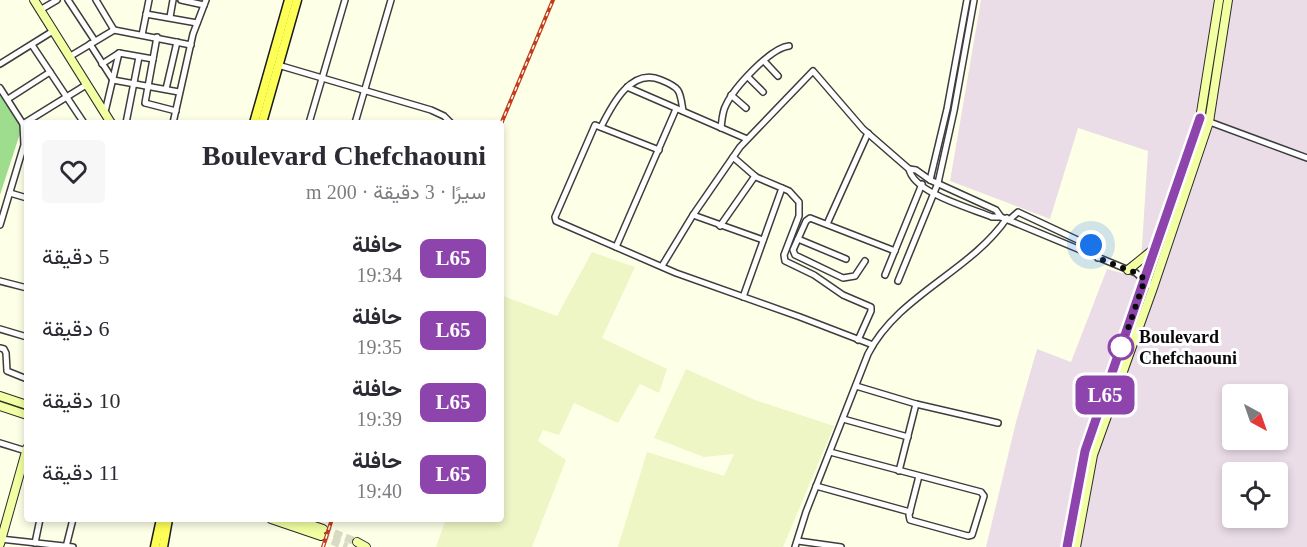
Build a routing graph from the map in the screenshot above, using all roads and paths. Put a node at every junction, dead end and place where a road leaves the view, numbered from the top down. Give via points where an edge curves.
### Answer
1 (34, 0) edge
2 (57, 0) edge
3 (68, 0) edge
4 (96, 0) edge
5 (149, 0) edge
6 (172, 0) edge
7 (181, 0) edge
8 (289, 0) edge
9 (297, 0) edge
10 (345, 0) edge
11 (391, 0) edge
12 (967, 0) edge
13 (974, 0) edge
14 (1219, 0) edge
15 (1228, 0) edge
16 (205, 2) edge
17 (40, 10) junction
18 (146, 14) junction
19 (170, 18) junction
20 (197, 23) junction
21 (114, 30) junction
22 (53, 31) junction
23 (142, 35) junction
24 (157, 38) junction
25 (92, 42) junction
26 (177, 42) junction
27 (32, 45) junction
28 (191, 45) junction
29 (789, 46) dead end
30 (119, 53) junction
31 (69, 57) junction
32 (139, 57) junction
33 (153, 59) junction
34 (764, 61) junction
35 (959, 63) junction
36 (0, 64) edge
37 (102, 64) junction
38 (278, 65) junction
39 (50, 72) junction
40 (778, 76) dead end
41 (748, 77) junction
42 (322, 78) junction
43 (113, 80) junction
44 (86, 84) junction
45 (134, 84) junction
46 (148, 86) junction
47 (627, 87) junction
48 (0, 88) edge
49 (166, 89) junction
50 (365, 90) junction
51 (179, 92) junction
52 (763, 92) dead end
53 (731, 95) junction
54 (66, 97) junction
55 (8, 99) junction
56 (746, 108) dead end
57 (946, 109) junction
58 (680, 110) junction
59 (176, 111) junction
60 (954, 111) junction
61 (105, 113) junction
62 (1200, 118) junction
63 (30, 120) edge
64 (82, 120) edge
65 (109, 120) edge
66 (127, 120) edge
67 (174, 120) edge
68 (255, 120) edge
69 (263, 120) edge
70 (310, 120) edge
71 (356, 120) edge
72 (447, 120) edge
73 (1209, 122) junction
74 (24, 124) edge
75 (601, 127) junction
76 (721, 128) junction
77 (868, 133) junction
78 (747, 139) junction
79 (24, 149) edge
80 (659, 150) junction
81 (733, 157) junction
82 (1307, 158) edge
83 (909, 169) junction
84 (755, 176) junction
85 (927, 179) junction
86 (938, 183) junction
87 (922, 186) junction
88 (782, 188) junction
89 (10, 193) junction
90 (935, 194) junction
91 (24, 197) edge
92 (1173, 197) junction
93 (1182, 200) junction
94 (693, 215) junction
95 (1006, 218) junction
96 (827, 224) junction
97 (0, 225) edge
98 (720, 226) junction
99 (798, 239) junction
100 (763, 240) junction
101 (616, 247) junction
102 (1155, 248) junction
103 (895, 251) junction
104 (1098, 258) junction
105 (846, 259) dead end
106 (865, 261) dead end
107 (662, 266) junction
108 (1128, 270) junction
109 (885, 275) dead end
110 (1145, 279) junction
111 (0, 281) edge
112 (898, 281) dead end
113 (24, 287) edge
114 (1153, 288) junction
115 (743, 297) junction
116 (0, 329) edge
117 (24, 336) edge
118 (858, 340) junction
119 (873, 345) junction
120 (0, 348) edge
121 (24, 378) edge
122 (856, 386) junction
123 (0, 396) edge
124 (24, 404) edge
125 (916, 404) junction
126 (0, 406) edge
127 (24, 414) edge
128 (843, 419) junction
129 (998, 423) dead end
130 (908, 437) junction
131 (0, 443) edge
132 (24, 449) edge
133 (830, 452) junction
134 (24, 464) edge
135 (899, 471) junction
136 (919, 476) junction
137 (816, 486) junction
138 (910, 512) junction
139 (39, 522) edge
140 (72, 522) edge
141 (160, 522) edge
142 (167, 522) edge
143 (282, 522) edge
144 (300, 522) edge
145 (0, 541) edge
146 (357, 542) dead end
147 (35, 543) junction
148 (796, 544) edge
149 (66, 547) edge
150 (73, 547) edge
151 (156, 547) edge
152 (163, 547) edge
153 (366, 547) edge
154 (841, 547) edge
155 (1067, 547) edge
156 (1076, 547) edge

1 - 17 street
2 - 17 street
3 - 25 street
4 - 21 street
5 - 18 street
6 - 19 street
7 - 16 street
8 - 68 main road
9 - 38 main road
10 - 42 street
11 - 50 street
12 - 35 street
13 - 35 street
14 - 62 street
15 - 73 street
16 - 20 street
17 - 22 street
18 - 19 street
18 - 23 street
19 - 20 street
20 - 28 street
21 - 23 street
21 - 25 street
22 - 27 street
22 - 31 street
23 - 24 street
24 - 26 street
24 - 33 street
25 - 31 street
25 - 37 street
26 - 28 street
26 - 49 street
27 - 36 street
27 - 39 street
28 - 51 street
29 - 34 street
30 - 32 street
30 - 37 street
30 - 43 street
31 - 44 street
32 - 33 street
32 - 45 street
33 - 46 street
34 - 40 street
34 - 41 street
35 - 57 street
35 - 60 street
37 - 43 street
38 - 42 street
38 - 69 main road
39 - 54 street
39 - 55 street
41 - 52 street
41 - 53 street
42 - 50 street
42 - 70 street
43 - 45 street
43 - 61 street
44 - 54 street
44 - 61 street
45 - 46 street
45 - 66 street
46 - 49 street
46 - 59 street via 145,104
47 - 58 street
47 - 58 street via 650,77 674,85 679,91
47 - 75 street via 612,104
48 - 55 street
49 - 51 street
50 - 71 street
50 - 72 street via 437,112
51 - 59 street
53 - 56 street
53 - 76 street
54 - 63 street
54 - 64 street
55 - 74 street
57 - 60 street
57 - 85 street
58 - 76 street
58 - 80 street
59 - 67 street
60 - 86 street
61 - 65 street
62 - 73 street
62 - 92 street
73 - 82 street
73 - 93 street
75 - 80 street
75 - 101 street via 592,128 555,219
76 - 78 street
77 - 78 street via 813,71
77 - 83 street
77 - 96 street
78 - 81 street
79 - 89 street
80 - 101 street
81 - 84 street
81 - 94 street
83 - 85 street
83 - 87 street
84 - 88 street
84 - 98 street
85 - 86 street
85 - 87 street
86 - 90 street
86 - 95 street
87 - 90 street
87 - 103 street
88 - 100 street
88 - 118 street via 795,196 800,209 784,260 871,307
89 - 91 street
89 - 97 street
90 - 95 street via 992,217
90 - 112 street
92 - 93 street
92 - 102 street
93 - 114 street
94 - 98 street
94 - 107 street
95 - 104 street
95 - 104 street via 1018,212 1097,249
95 - 119 street via 986,242 890,323
96 - 99 street via 808,218
96 - 103 street
98 - 100 street
99 - 105 street
99 - 106 street via 795,255 843,278 855,276
100 - 115 street
101 - 107 street
102 - 108 street
102 - 110 street
103 - 109 street
104 - 108 street
107 - 115 street
108 - 110 street
110 - 114 street
110 - 155 street via 1085,451
111 - 113 street
114 - 156 street via 1093,455
115 - 118 street
116 - 117 street
118 - 119 street
119 - 122 street
120 - 121 street via 6,353 7,371
122 - 125 street
122 - 128 street
123 - 124 street
125 - 129 street
125 - 130 street
126 - 127 street
128 - 130 street
128 - 133 street
130 - 135 street
131 - 132 street
133 - 135 street
133 - 137 street
134 - 145 street
135 - 136 street
136 - 138 street
136 - 138 street via 980,491 984,496 969,536 912,521
137 - 138 street
137 - 148 street
139 - 147 street
140 - 149 street
141 - 151 main road
142 - 152 main road
143 - 144 street via 322,533
145 - 147 street
146 - 153 street
147 - 149 street
148 - 154 street
149 - 150 street

